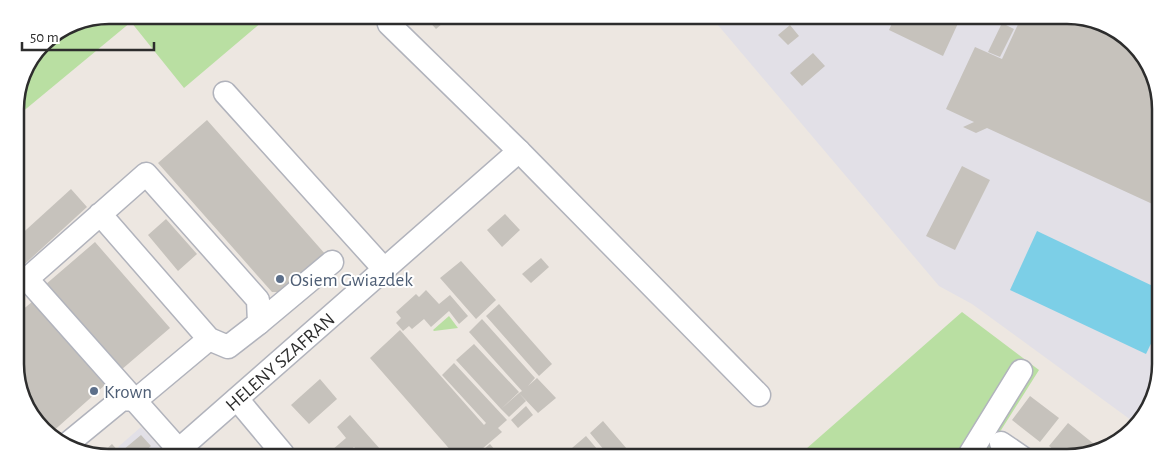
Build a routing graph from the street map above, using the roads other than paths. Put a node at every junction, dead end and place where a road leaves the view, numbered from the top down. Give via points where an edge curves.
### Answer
1 (389, 24) edge
2 (225, 93) dead end
3 (519, 151) junction
4 (100, 214) junction
5 (332, 262) dead end
6 (384, 269) junction
7 (259, 322) junction
8 (209, 339) junction
9 (1021, 371) dead end
10 (759, 395) dead end
11 (237, 399) junction
12 (136, 400) junction
13 (72, 440) edge
14 (1001, 443) dead end
15 (175, 449) edge
16 (180, 449) edge
17 (279, 449) edge
18 (973, 449) edge
19 (1010, 449) edge

1 - 3 street
2 - 6 street
3 - 6 street, HELENY SZAFRAN
3 - 10 street
4 - 7 street via 146,174 258,300
4 - 8 street
4 - 12 street via 27,279
5 - 7 street
6 - 11 street, HELENY SZAFRAN
7 - 8 street via 228,347
8 - 12 street
9 - 18 street
11 - 16 street, HELENY SZAFRAN
11 - 17 street
12 - 13 street via 122,399
12 - 15 street
14 - 19 street

